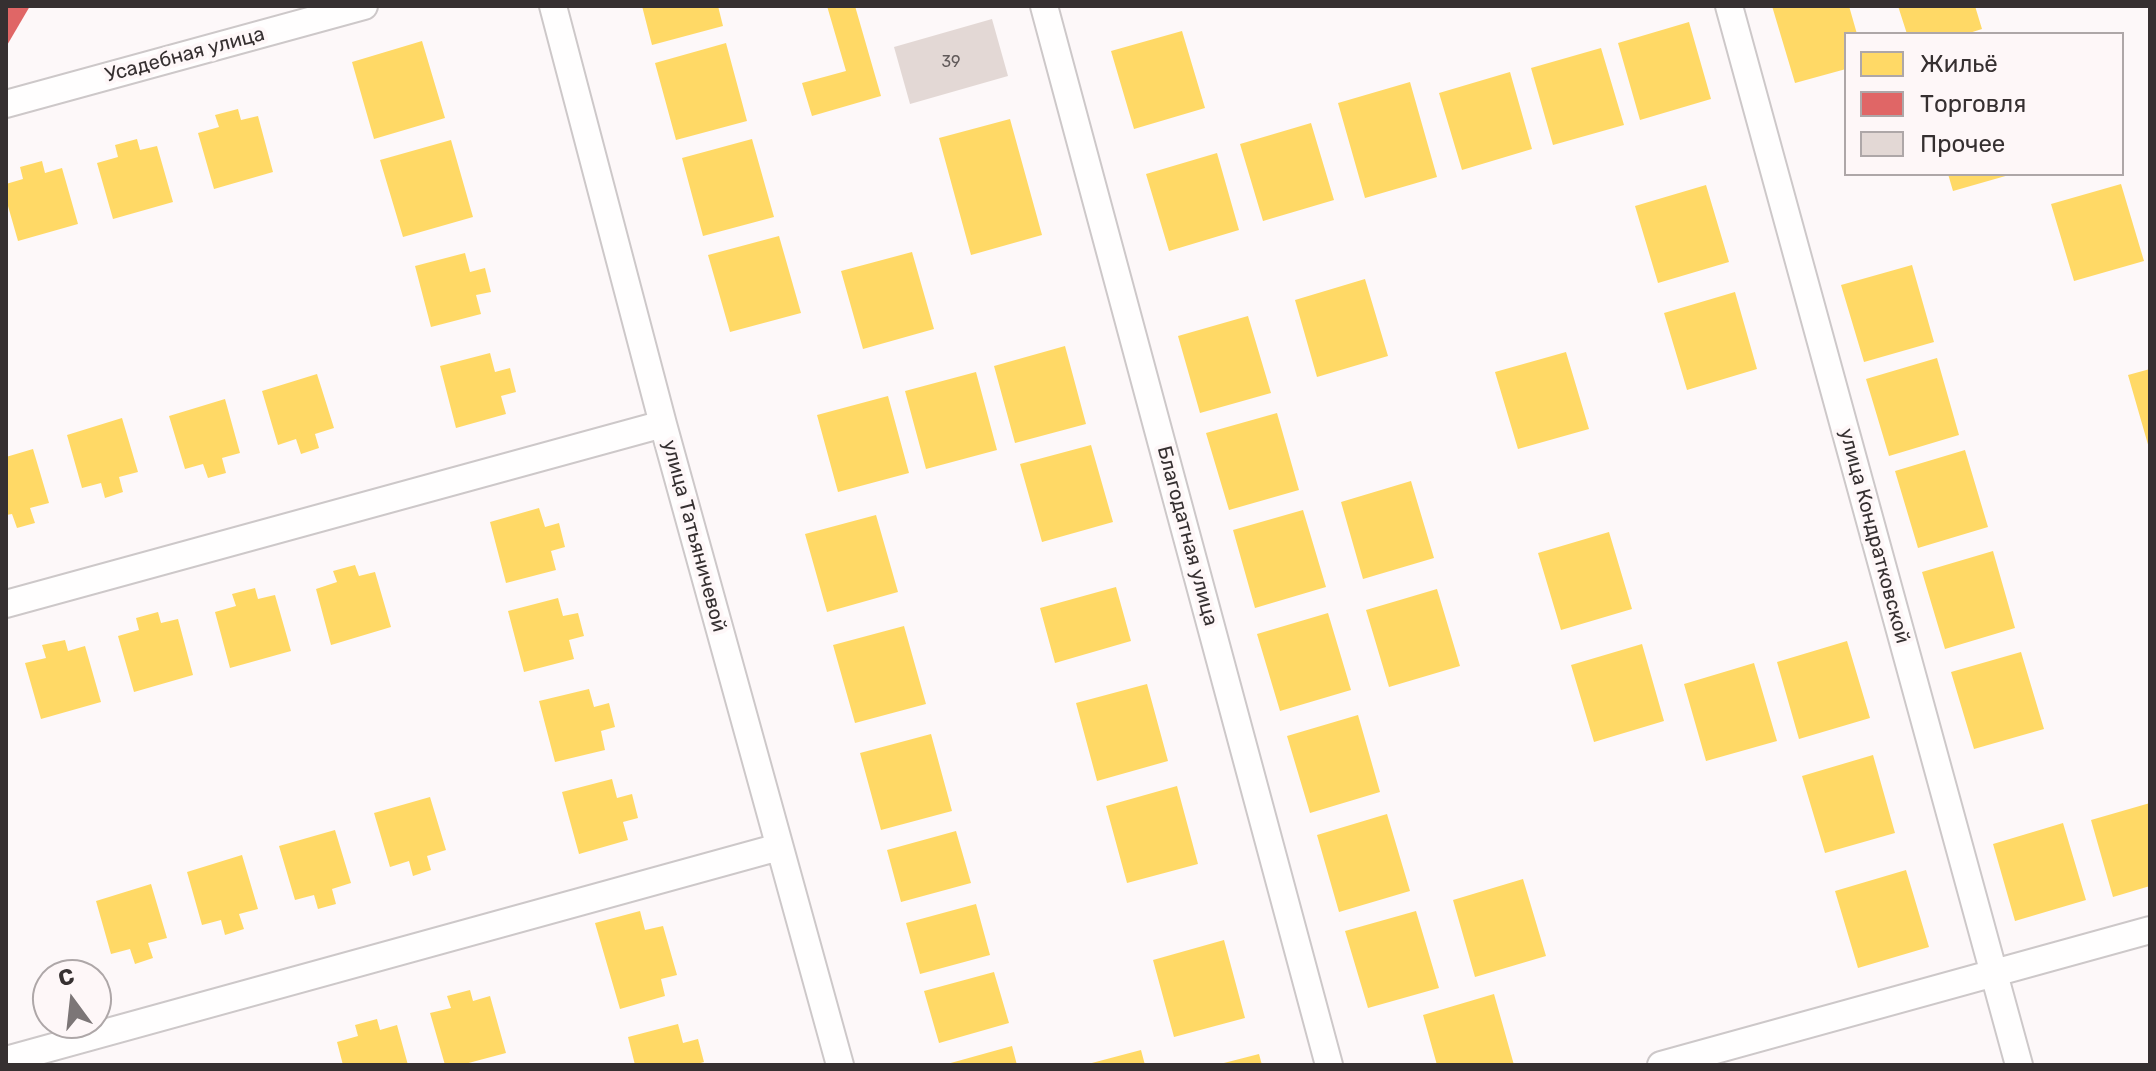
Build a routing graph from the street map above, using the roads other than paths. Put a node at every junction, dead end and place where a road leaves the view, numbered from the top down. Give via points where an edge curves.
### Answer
1 (364, 6) edge
2 (553, 6) edge
3 (1044, 6) edge
4 (1729, 6) edge
5 (6, 104) edge
6 (663, 424) junction
7 (6, 604) edge
8 (779, 847) junction
9 (2150, 930) edge
10 (1994, 973) junction
11 (6, 1060) edge
12 (840, 1065) edge
13 (1329, 1065) edge
14 (1661, 1065) edge
15 (2019, 1065) edge

1 - 5 street, Усадебная улица
2 - 6 street, улица Татьяничевой
3 - 13 street, Благодатная улица
4 - 10 street, улица Кондратковской
6 - 7 street
6 - 8 street, улица Татьяничевой
8 - 11 street
8 - 12 street, улица Татьяничевой
9 - 10 street
10 - 14 street
10 - 15 street, улица Кондратковской

